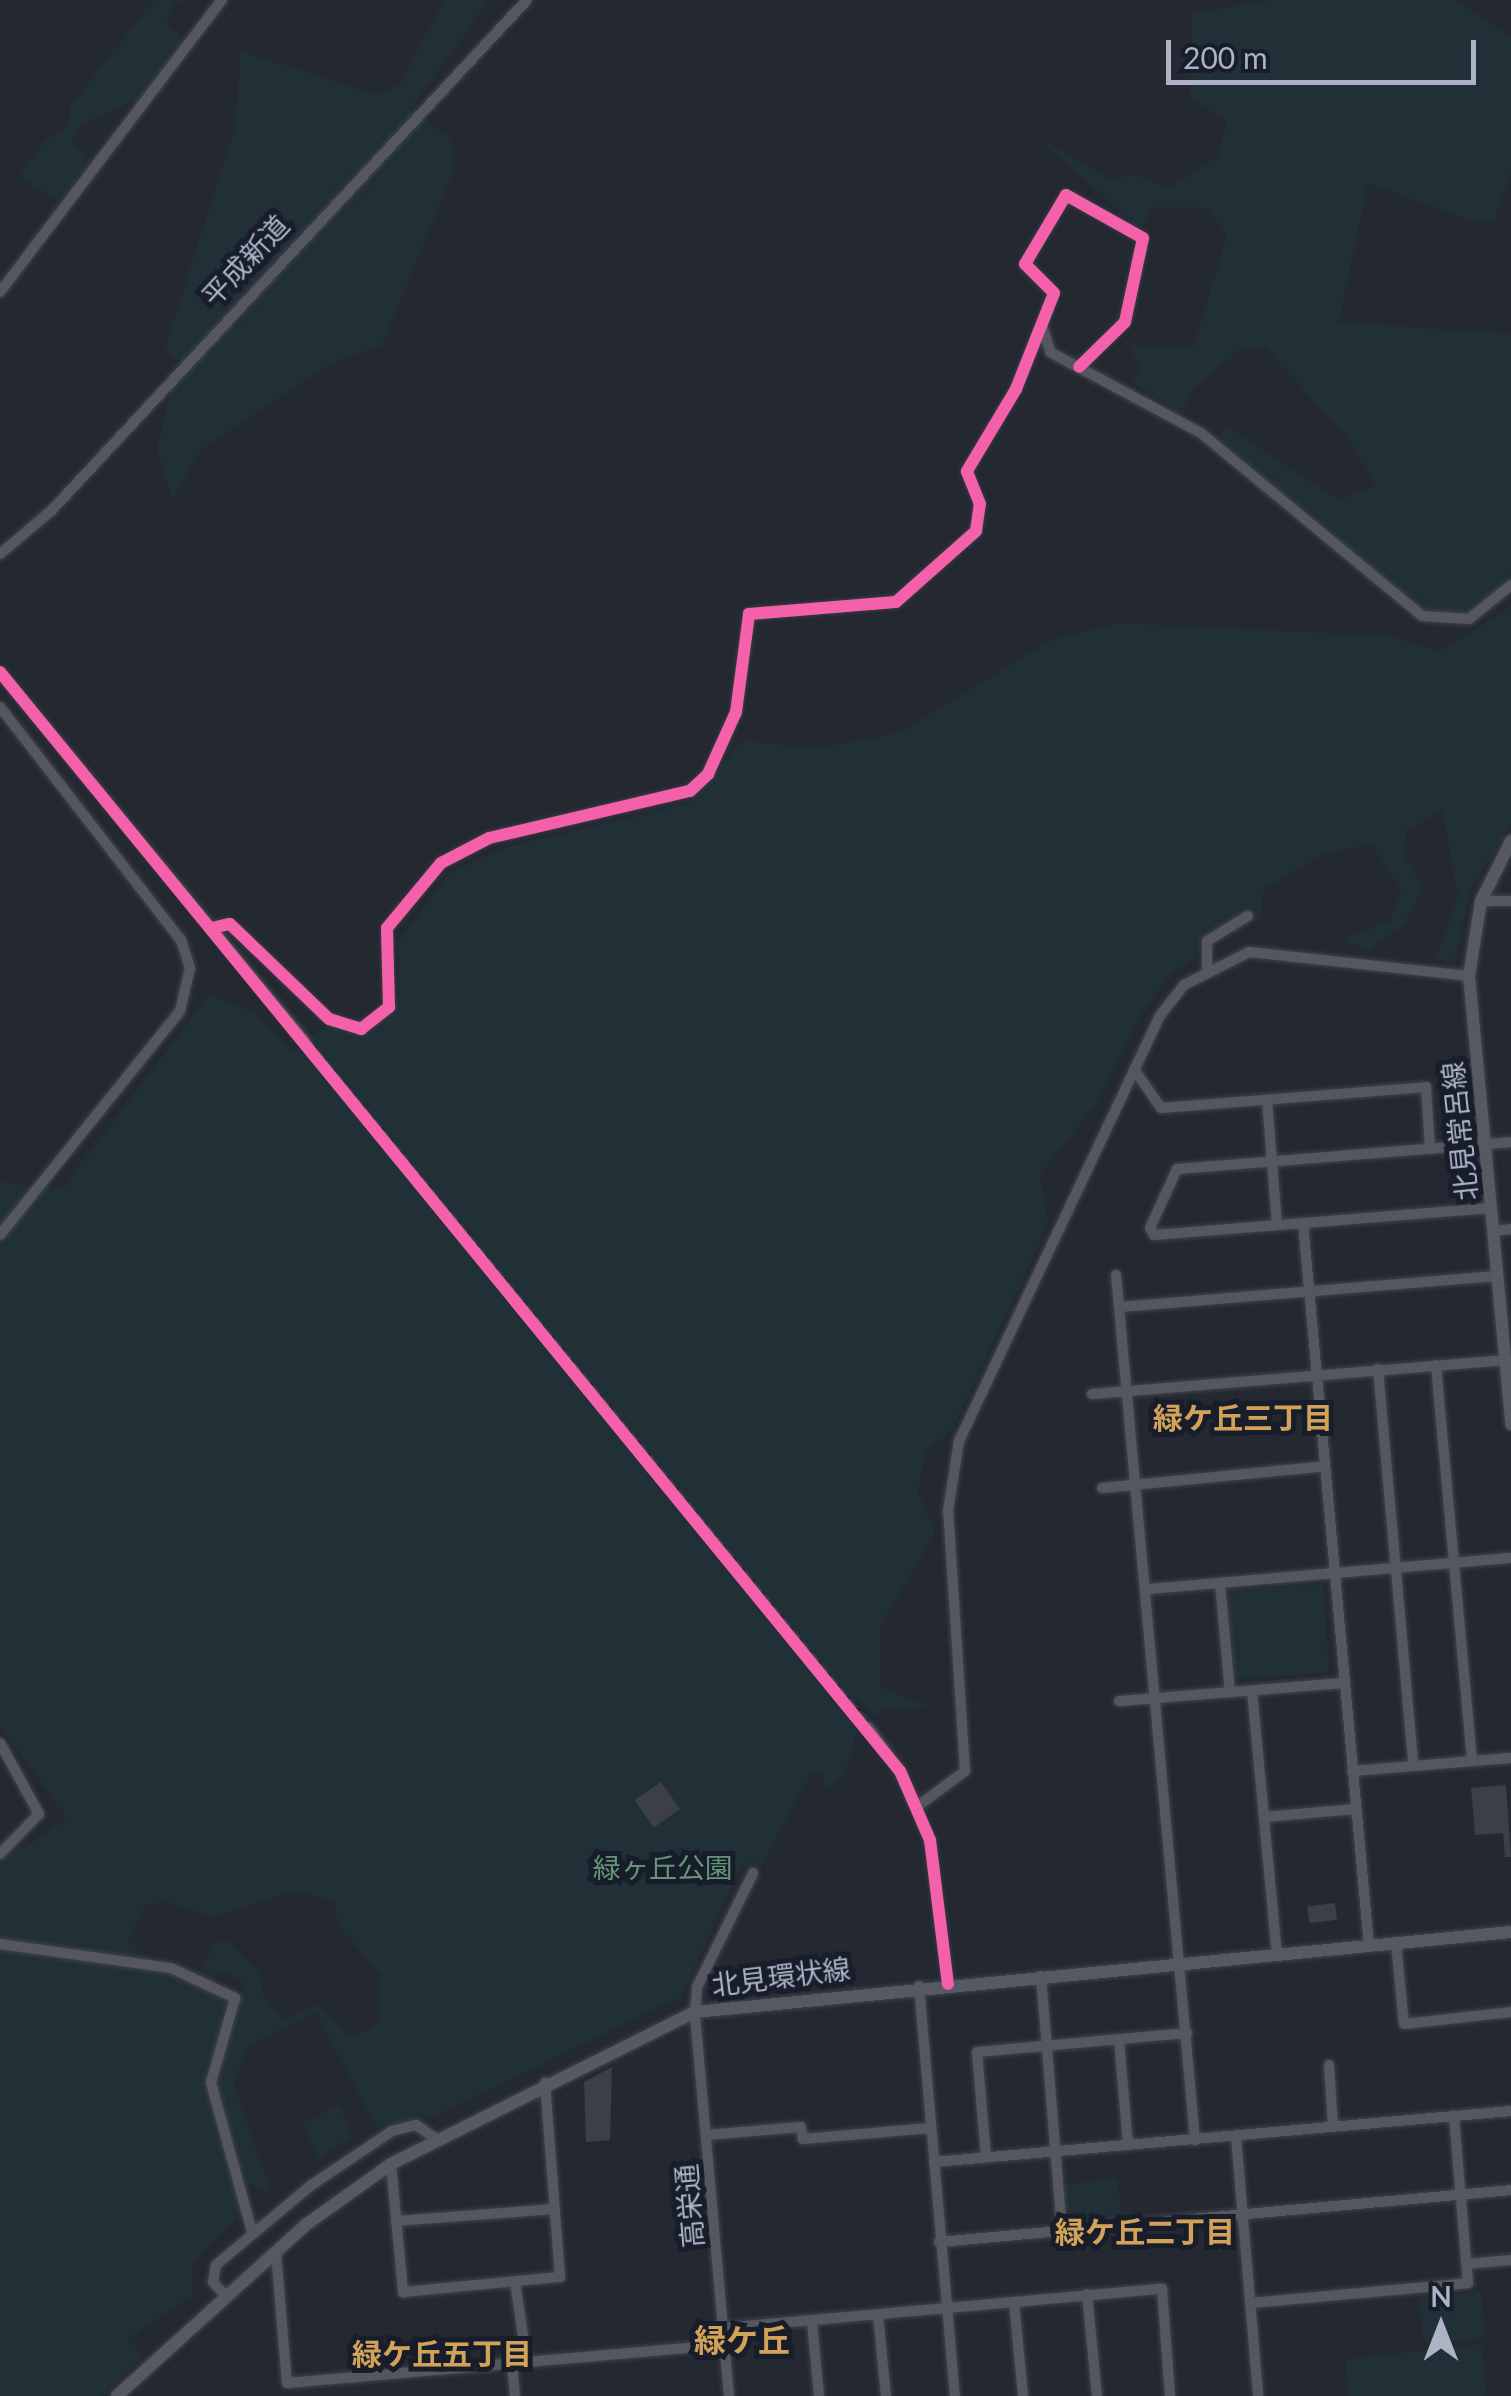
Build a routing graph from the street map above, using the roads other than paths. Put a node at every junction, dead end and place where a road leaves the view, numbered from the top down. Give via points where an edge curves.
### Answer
1 (222, 0) edge
2 (527, 0) edge
3 (0, 292) edge
4 (1042, 325) junction
5 (1079, 367) junction
6 (0, 554) edge
7 (1511, 585) edge
8 (0, 672) edge
9 (0, 708) edge
10 (1511, 841) edge
11 (1482, 900) junction
12 (1511, 900) edge
13 (1248, 916) dead end
14 (212, 928) junction
15 (1208, 968) junction
16 (1469, 976) junction
17 (306, 1041) tunnel mouth
18 (1134, 1069) junction
19 (1267, 1100) junction
20 (1511, 1142) edge
21 (1486, 1144) junction
22 (1430, 1149) junction
23 (1271, 1161) junction
24 (1492, 1208) junction
25 (1303, 1223) junction
26 (1277, 1225) junction
27 (1511, 1229) edge
28 (1494, 1231) junction
29 (0, 1235) edge
30 (1116, 1275) dead end
31 (1498, 1276) junction
32 (1308, 1292) junction
33 (1119, 1307) junction
34 (1506, 1312) edge
35 (1505, 1360) junction
36 (1436, 1365) junction
37 (1378, 1369) junction
38 (1316, 1374) junction
39 (1127, 1392) junction
40 (1092, 1394) dead end
41 (1511, 1424) edge
42 (1324, 1466) junction
43 (1134, 1484) junction
44 (1102, 1488) dead end
45 (1511, 1558) edge
46 (1453, 1562) junction
47 (1395, 1567) junction
48 (1335, 1573) junction
49 (1220, 1584) junction
50 (1148, 1589) junction
51 (1344, 1683) junction
52 (1252, 1690) junction
53 (1230, 1692) junction
54 (1158, 1698) junction
55 (1119, 1702) dead end
56 (868, 1727) tunnel mouth
57 (0, 1743) edge
58 (1511, 1758) edge
59 (1472, 1760) junction
60 (1413, 1765) junction
61 (1352, 1772) junction
62 (918, 1806) junction
63 (1356, 1808) junction
64 (1264, 1817) junction
65 (0, 1854) edge
66 (753, 1872) dead end
67 (1511, 1932) edge
68 (1396, 1943) junction
69 (0, 1944) edge
70 (1370, 1945) junction
71 (1277, 1954) junction
72 (1181, 1963) junction
73 (1042, 1976) junction
74 (948, 1984) junction
75 (919, 1986) junction
76 (695, 2012) junction
77 (1511, 2012) edge
78 (1187, 2033) junction
79 (1119, 2040) junction
80 (1047, 2046) junction
81 (1329, 2065) dead end
82 (545, 2083) junction
83 (1511, 2111) edge
84 (1454, 2116) junction
85 (1333, 2127) junction
86 (931, 2128) junction
87 (706, 2135) junction
88 (1236, 2136) junction
89 (435, 2138) junction
90 (1195, 2140) junction
91 (1128, 2144) junction
92 (1055, 2151) junction
93 (986, 2157) junction
94 (934, 2162) junction
95 (391, 2164) junction
96 (1511, 2190) edge
97 (1461, 2195) junction
98 (554, 2209) junction
99 (1243, 2216) junction
100 (396, 2221) junction
101 (1062, 2231) junction
102 (252, 2232) junction
103 (939, 2242) junction
104 (276, 2253) junction
105 (1511, 2260) edge
106 (1466, 2264) junction
107 (515, 2282) junction
108 (1087, 2294) junction
109 (225, 2295) junction
110 (1014, 2302) junction
111 (1250, 2303) junction
112 (946, 2308) junction
113 (878, 2315) junction
114 (812, 2321) junction
115 (723, 2328) junction
116 (724, 2344) junction
117 (527, 2362) junction
118 (512, 2363) junction
119 (116, 2396) edge
120 (515, 2396) edge
121 (729, 2396) edge
122 (819, 2396) edge
123 (886, 2396) edge
124 (955, 2396) edge
125 (1023, 2396) edge
126 (1097, 2396) edge
127 (1170, 2396) edge
128 (1258, 2396) edge

1 - 3 street
2 - 6 street, 平成新道 via 52,510
4 - 5 street via 1050,352
4 - 5 street via 1054,293 1025,264 1056,203 1076,198 1144,238 1124,322
4 - 14 street via 966,471 980,504 976,530 896,602 749,614 736,712 708,774 690,791 489,838 440,863 387,928 390,1007 380,1020 355,1030 329,1019 236,929
5 - 7 street via 1200,433 1422,616 1469,618
8 - 14 street
9 - 29 street via 180,940 190,968 180,1011
10 - 11 main road, 北見常呂線
11 - 12 street
11 - 16 main road, 北見常呂線
13 - 15 street via 1207,941
14 - 17 street
15 - 16 street via 1249,952 1287,951
15 - 18 street via 1159,1017
16 - 21 main road, 北見常呂線
18 - 19 street via 1161,1108
18 - 62 street via 958,1441 948,1510 964,1771
19 - 22 street via 1426,1087
19 - 23 street
20 - 21 street
21 - 22 street
21 - 24 main road, 北見常呂線
22 - 23 street
23 - 26 street
23 - 26 street via 1178,1169 1150,1228
24 - 25 street
24 - 28 main road, 北見常呂線
25 - 26 street
25 - 32 street
27 - 28 street
28 - 31 main road, 北見常呂線
30 - 33 street
31 - 32 street
31 - 34 main road, 北見常呂線
32 - 33 street
32 - 38 street
33 - 39 street
34 - 35 main road, 北見常呂線
35 - 36 street
35 - 41 main road, 北見常呂線
36 - 37 street
36 - 46 street
37 - 38 street
37 - 47 street
38 - 39 street
38 - 42 street
39 - 40 street
39 - 43 street
42 - 43 street
42 - 48 street
43 - 44 street
43 - 50 street
45 - 46 street
46 - 47 street
46 - 59 street
47 - 48 street
47 - 60 street
48 - 49 street
48 - 51 street
49 - 50 street
49 - 53 street
50 - 54 street
51 - 52 street
51 - 61 street
52 - 53 street
52 - 64 street
53 - 54 street
54 - 55 street
54 - 72 street
56 - 62 street
57 - 65 street via 39,1814
58 - 59 street
59 - 60 street
60 - 61 street
61 - 63 street
62 - 74 street
63 - 64 street
63 - 70 street
64 - 71 street
66 - 76 street via 697,1987
67 - 68 main road, 北見環状線
68 - 70 main road, 北見環状線
68 - 77 street via 1404,2024
69 - 102 street via 171,1968 235,1998 210,2083
70 - 71 main road, 北見環状線
71 - 72 main road, 北見環状線
72 - 73 main road, 北見環状線
72 - 78 street
73 - 74 main road, 北見環状線
73 - 80 street
74 - 75 main road, 北見環状線
75 - 76 main road, 北見環状線
75 - 86 street
76 - 82 main road, 北見環状線
76 - 87 street, 高栄通
78 - 79 street
78 - 90 street
79 - 80 street
79 - 91 street
80 - 92 street
80 - 93 street via 976,2052
81 - 85 street
82 - 89 main road, 北見環状線
82 - 98 street
83 - 84 street
84 - 85 street
84 - 97 street
85 - 88 street
86 - 87 street via 802,2139 801,2126
86 - 94 street
87 - 115 street, 高栄通
88 - 90 street
88 - 99 street
89 - 95 main road, 北見環状線
89 - 102 street via 416,2125 392,2131
90 - 91 street
91 - 92 street
92 - 93 street
92 - 101 street
93 - 94 street
94 - 103 street
95 - 100 street
95 - 104 main road, 北見環状線
96 - 97 street
97 - 99 street
97 - 106 street
98 - 100 street
98 - 107 street via 560,2277
99 - 101 street
99 - 111 street
100 - 107 street via 402,2292
101 - 103 street
102 - 109 street via 212,2270
103 - 112 street
104 - 109 main road, 北見環状線
104 - 118 street via 287,2383
105 - 106 street
106 - 111 street via 1468,2283
107 - 117 street
108 - 110 street
108 - 126 street
108 - 127 street via 1162,2288
109 - 119 main road, 北見環状線
110 - 112 street
110 - 125 street
111 - 128 street
112 - 113 street
112 - 124 street
113 - 114 street
113 - 123 street
114 - 115 street
114 - 122 street
115 - 116 street, 高栄通
116 - 117 street
116 - 121 street, 高栄通
117 - 118 street
118 - 120 street

